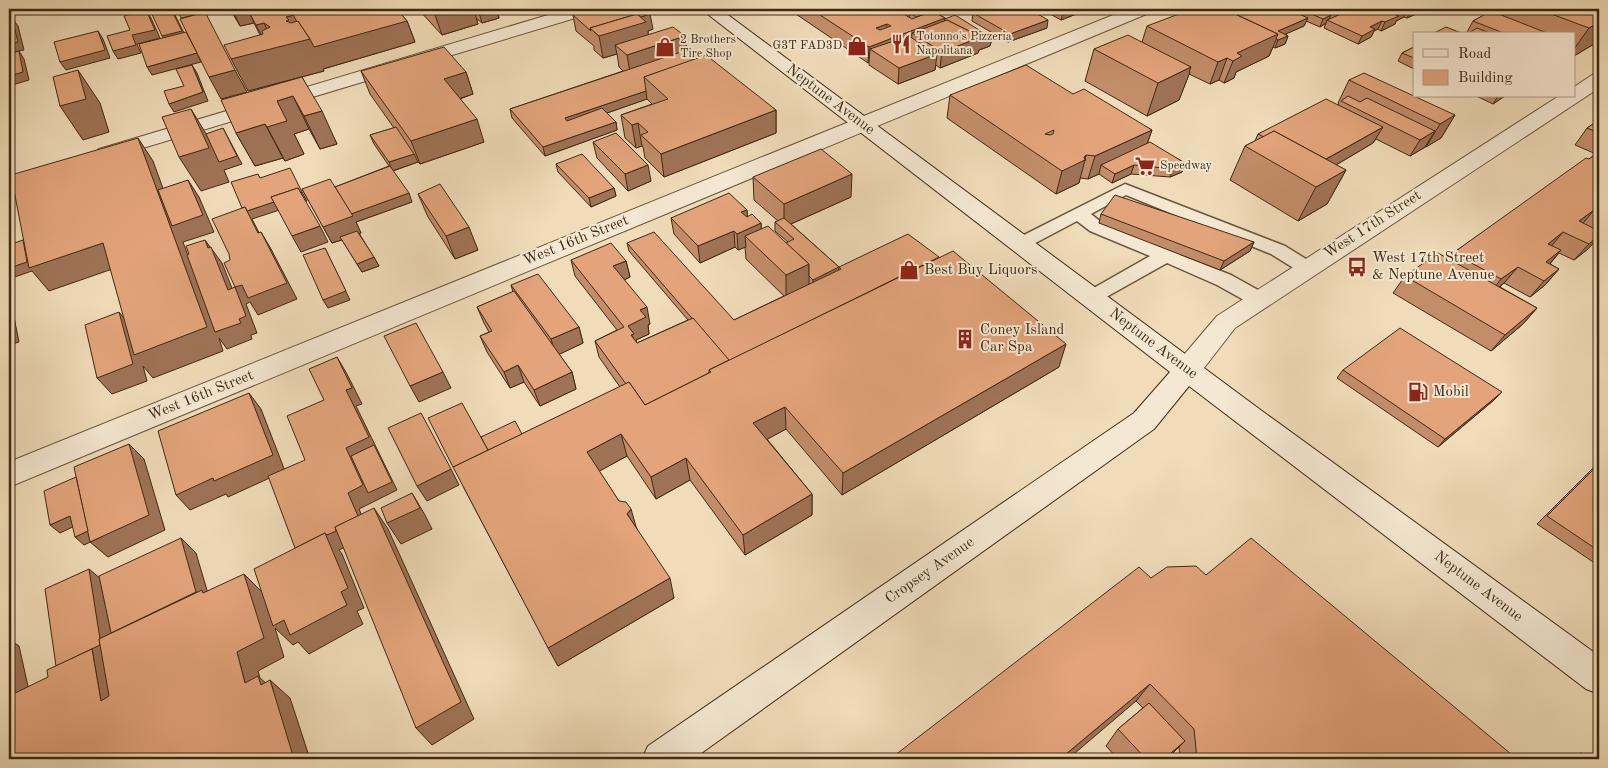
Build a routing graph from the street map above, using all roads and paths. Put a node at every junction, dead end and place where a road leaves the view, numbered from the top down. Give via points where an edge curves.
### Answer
1 (586, 9) edge
2 (709, 9) edge
3 (1143, 9) edge
4 (1599, 79) edge
5 (1576, 95) edge
6 (1571, 98) edge
7 (861, 123) junction
8 (84, 160) edge
9 (1161, 203) junction
10 (1080, 215) junction
11 (1146, 215) edge
12 (1218, 225) junction
13 (1202, 234) edge
14 (1020, 244) junction
15 (1169, 254) junction
16 (1307, 268) junction
17 (1092, 298) junction
18 (1260, 300) junction
19 (1187, 370) junction
20 (9, 475) edge
21 (1599, 677) edge
22 (661, 759) edge

1 - 8 street
2 - 7 street, Neptune Avenue
3 - 7 street, West 16th Street
4 - 5 street, West 17th Street
6 - 16 street, West 17th Street
7 - 14 street, Neptune Avenue
7 - 20 street, West 16th Street
9 - 10 lane via 1125,189
9 - 11 lane
9 - 12 lane
10 - 14 lane
10 - 15 lane via 1096,226
12 - 13 lane
12 - 16 lane via 1246,243 1278,250
14 - 17 street, Neptune Avenue
15 - 17 lane
15 - 18 lane via 1208,270
16 - 18 street, West 17th Street
17 - 19 street, Neptune Avenue
18 - 19 street, West 17th Street via 1226,322
19 - 21 street, Neptune Avenue
19 - 22 street, Cropsey Avenue via 1144,421

